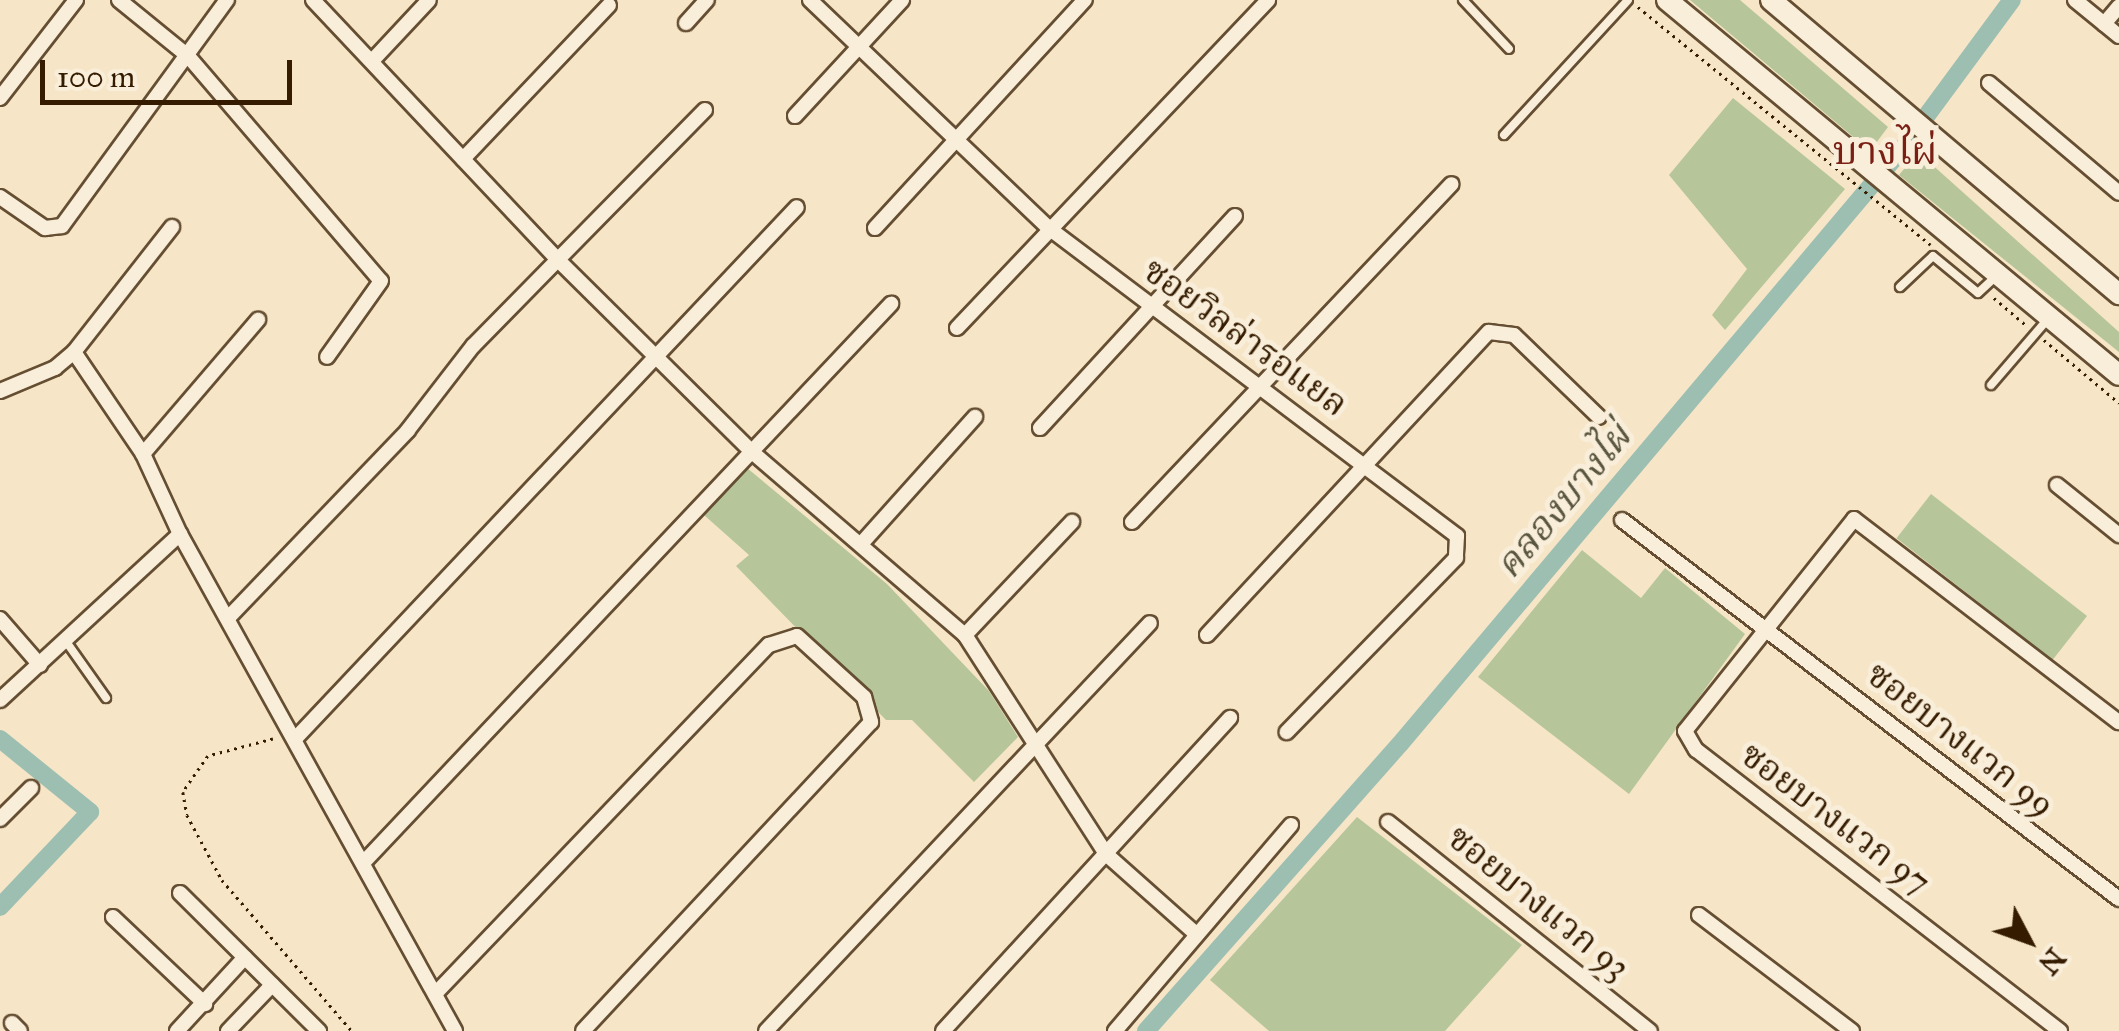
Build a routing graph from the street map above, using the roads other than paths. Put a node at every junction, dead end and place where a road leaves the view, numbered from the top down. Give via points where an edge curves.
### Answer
1 (76, 0) edge
2 (119, 0) edge
3 (228, 0) edge
4 (313, 0) edge
5 (428, 0) edge
6 (707, 0) edge
7 (810, 0) edge
8 (902, 0) edge
9 (1085, 0) edge
10 (1268, 0) edge
11 (1463, 0) edge
12 (1629, 0) edge
13 (1667, 0) edge
14 (1771, 0) edge
15 (2075, 0) edge
16 (608, 5) dead end
17 (2119, 6) edge
18 (686, 23) dead end
19 (2104, 24) junction
20 (2119, 36) edge
21 (860, 47) junction
22 (1509, 49) dead end
23 (188, 56) junction
24 (372, 61) junction
25 (1989, 83) dead end
26 (0, 98) edge
27 (705, 110) dead end
28 (795, 116) dead end
29 (1504, 135) dead end
30 (956, 138) junction
31 (464, 160) junction
32 (1452, 184) dead end
33 (2119, 193) edge
34 (0, 197) edge
35 (798, 207) dead end
36 (1235, 216) dead end
37 (172, 227) dead end
38 (875, 228) dead end
39 (1050, 229) junction
40 (559, 261) junction
41 (1991, 282) junction
42 (1900, 287) dead end
43 (2119, 294) edge
44 (891, 304) dead end
45 (1154, 308) junction
46 (2050, 317) junction
47 (258, 320) dead end
48 (956, 328) dead end
49 (74, 352) junction
50 (654, 356) junction
51 (327, 357) dead end
52 (2119, 375) edge
53 (1990, 385) dead end
54 (1259, 387) junction
55 (0, 390) edge
56 (975, 417) dead end
57 (1599, 417) dead end
58 (1040, 428) dead end
59 (751, 450) junction
60 (143, 454) junction
61 (1366, 464) junction
62 (2058, 485) dead end
63 (1622, 520) dead end
64 (1072, 522) dead end
65 (1132, 522) dead end
66 (180, 534) junction
67 (2119, 535) edge
68 (861, 544) junction
69 (228, 618) junction
70 (0, 619) edge
71 (1150, 623) dead end
72 (1766, 627) junction
73 (965, 635) junction
74 (1208, 635) dead end
75 (65, 640) junction
76 (40, 665) junction
77 (106, 698) dead end
78 (0, 700) edge
79 (1230, 718) dead end
80 (2119, 722) edge
81 (1287, 732) dead end
82 (295, 739) junction
83 (1036, 744) junction
84 (31, 788) dead end
85 (0, 819) edge
86 (1388, 822) dead end
87 (1291, 824) dead end
88 (1107, 855) junction
89 (364, 862) junction
90 (180, 894) dead end
91 (2119, 900) edge
92 (1699, 914) dead end
93 (113, 917) dead end
94 (1197, 934) junction
95 (245, 957) junction
96 (272, 985) junction
97 (435, 994) junction
98 (205, 1004) junction
99 (177, 1031) edge
100 (228, 1031) edge
101 (319, 1031) edge
102 (454, 1031) edge
103 (583, 1031) edge
104 (766, 1031) edge
105 (942, 1031) edge
106 (1115, 1031) edge
107 (1650, 1031) edge
108 (1852, 1031) edge
109 (2060, 1031) edge

1 - 26 street
2 - 23 street
3 - 23 street
4 - 24 street
5 - 24 street
6 - 18 street
7 - 21 street, ซอยวิลล่ารอแยล
8 - 21 street
9 - 30 street
10 - 39 street
11 - 22 lane
12 - 29 lane
13 - 41 main road via 1829,134
14 - 43 main road
15 - 19 street
16 - 31 street
17 - 19 street
19 - 20 street
21 - 28 street
21 - 30 street, ซอยวิลล่ารอแยล
23 - 34 street via 62,226 45,228
23 - 51 street via 381,281
24 - 31 street
25 - 33 street
27 - 40 street
30 - 38 street
30 - 39 street, ซอยวิลล่ารอแยล
31 - 40 street
32 - 54 street
35 - 50 street
36 - 45 street
37 - 49 street
39 - 45 street, ซอยวิลล่ารอแยล
39 - 48 street
40 - 50 street
40 - 69 street via 473,346 408,430
41 - 42 lane via 1975,292 1933,256
41 - 46 main road
44 - 59 street
45 - 54 street, ซอยวิลล่ารอแยล
45 - 58 street
46 - 52 main road
46 - 53 lane
47 - 60 street
49 - 55 street via 55,368
49 - 60 street
50 - 59 street
50 - 82 street
54 - 61 street, ซอยวิลล่ารอแยล
54 - 65 street
56 - 68 street
57 - 61 street via 1514,335 1489,332
59 - 68 street
59 - 89 street
60 - 66 street
61 - 74 street
61 - 81 street, ซอยวิลล่ารอแยล via 1461,544 1456,558
62 - 67 street
63 - 72 street, ซอยบางแวก 99
64 - 73 street
66 - 69 street
66 - 75 street
68 - 73 street
69 - 82 street
70 - 76 street
71 - 83 street
72 - 80 street, ซอยบางแวก 97 via 1854,519
72 - 91 street, ซอยบางแวก 99
72 - 109 street, ซอยบางแวก 97 via 1688,724 1690,744
73 - 83 street
75 - 76 street
75 - 77 lane
76 - 78 street
79 - 88 street
82 - 89 street
83 - 88 street
83 - 104 street
84 - 85 street
86 - 107 street, ซอยบางแวก 93
87 - 94 street
88 - 94 street
88 - 105 street
89 - 97 street
90 - 95 street
92 - 108 street
93 - 98 street
94 - 106 street
95 - 96 street
95 - 98 street
96 - 100 street
96 - 101 street
97 - 102 street
97 - 103 street via 770,645 796,636 864,696 872,722
98 - 99 street

